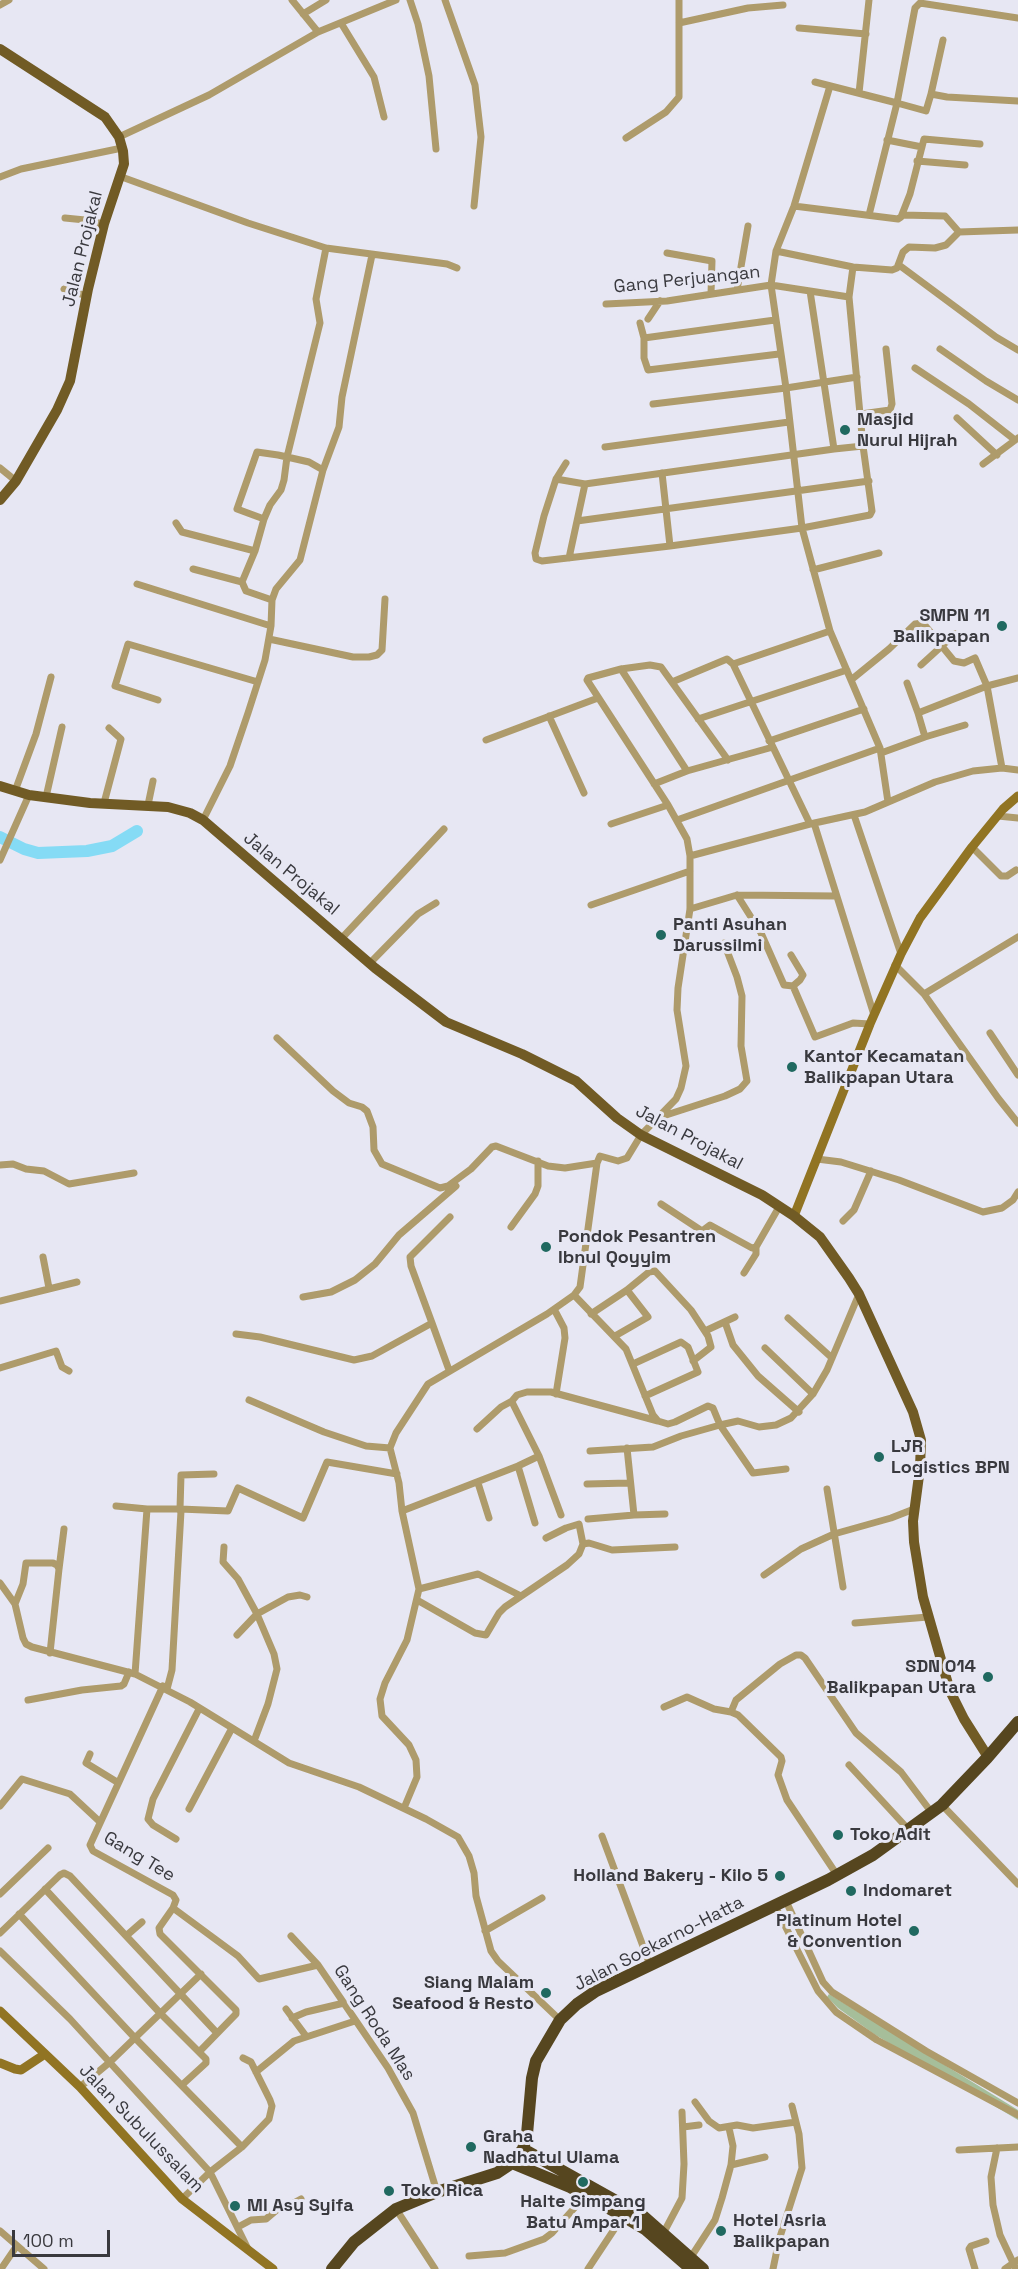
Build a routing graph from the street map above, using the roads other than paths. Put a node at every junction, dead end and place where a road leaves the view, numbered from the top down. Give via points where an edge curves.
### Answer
1 (9, 0) edge
2 (292, 0) edge
3 (326, 0) edge
4 (396, 0) edge
5 (410, 0) edge
6 (446, 0) edge
7 (679, 0) edge
8 (869, 0) edge
9 (921, 1) edge
10 (0, 5) edge
11 (783, 5) dead end
12 (303, 14) junction
13 (1018, 18) edge
14 (341, 23) junction
15 (679, 23) junction
16 (799, 28) dead end
17 (318, 32) junction
18 (866, 34) junction
19 (943, 40) dead end
20 (0, 49) edge
21 (815, 82) dead end
22 (830, 86) junction
23 (859, 93) junction
24 (931, 94) junction
25 (1018, 100) edge
26 (897, 103) junction
27 (384, 117) dead end
28 (626, 138) dead end
29 (887, 140) junction
30 (121, 142) junction
31 (980, 144) dead end
32 (922, 147) junction
33 (436, 148) dead end
34 (917, 161) junction
35 (965, 165) dead end
36 (119, 176) junction
37 (0, 177) edge
38 (474, 206) dead end
39 (794, 206) junction
40 (868, 215) junction
41 (902, 215) junction
42 (65, 218) dead end
43 (104, 224) junction
44 (748, 226) dead end
45 (1018, 230) edge
46 (959, 232) junction
47 (326, 248) junction
48 (776, 251) junction
49 (667, 253) dead end
50 (372, 255) junction
51 (899, 265) junction
52 (854, 267) junction
53 (457, 268) dead end
54 (771, 285) junction
55 (64, 289) dead end
56 (737, 290) junction
57 (810, 291) junction
58 (711, 294) junction
59 (87, 296) junction
60 (849, 297) junction
61 (660, 301) junction
62 (606, 304) dead end
63 (648, 319) dead end
64 (775, 320) junction
65 (640, 323) dead end
66 (644, 338) junction
67 (886, 349) dead end
68 (940, 349) dead end
69 (1018, 350) edge
70 (779, 354) junction
71 (915, 368) dead end
72 (857, 377) junction
73 (823, 382) junction
74 (786, 388) junction
75 (1018, 400) edge
76 (653, 404) dead end
77 (861, 414) junction
78 (957, 418) dead end
79 (789, 422) junction
80 (1016, 439) edge
81 (863, 446) junction
82 (605, 447) dead end
83 (834, 449) junction
84 (794, 454) junction
85 (997, 455) junction
86 (287, 457) junction
87 (566, 463) dead end
88 (982, 464) dead end
89 (0, 468) edge
90 (323, 470) junction
91 (662, 472) junction
92 (556, 479) junction
93 (16, 481) junction
94 (869, 481) junction
95 (585, 484) junction
96 (798, 491) junction
97 (0, 500) edge
98 (665, 509) junction
99 (264, 519) junction
100 (577, 521) junction
101 (176, 523) dead end
102 (802, 528) junction
103 (670, 546) junction
104 (255, 550) junction
105 (879, 553) dead end
106 (569, 558) junction
107 (194, 569) dead end
108 (813, 570) junction
109 (242, 582) junction
110 (137, 584) dead end
111 (385, 599) dead end
112 (272, 600) junction
113 (271, 626) junction
114 (830, 631) junction
115 (956, 634) dead end
116 (269, 639) junction
117 (941, 644) junction
118 (732, 664) junction
119 (921, 665) dead end
120 (621, 669) junction
121 (847, 670) junction
122 (51, 677) dead end
123 (1018, 678) edge
124 (851, 680) junction
125 (258, 682) junction
126 (672, 682) junction
127 (907, 683) dead end
128 (987, 686) junction
129 (598, 698) junction
130 (158, 700) dead end
131 (751, 702) junction
132 (864, 709) junction
133 (918, 712) junction
134 (549, 716) junction
135 (698, 719) junction
136 (965, 725) dead end
137 (62, 727) dead end
138 (109, 728) dead end
139 (925, 737) junction
140 (486, 740) dead end
141 (771, 744) junction
142 (881, 750) junction
143 (728, 760) junction
144 (1002, 768) junction
145 (1018, 770) edge
146 (687, 771) junction
147 (790, 781) junction
148 (153, 782) dead end
149 (654, 784) junction
150 (0, 786) edge
151 (15, 791) junction
152 (584, 793) dead end
153 (29, 795) junction
154 (1018, 796) edge
155 (46, 797) junction
156 (888, 802) junction
157 (104, 803) junction
158 (148, 805) junction
159 (668, 805) junction
160 (854, 815) junction
161 (998, 816) junction
162 (1018, 818) edge
163 (203, 820) junction
164 (677, 820) junction
165 (812, 823) junction
166 (611, 824) dead end
167 (444, 829) dead end
168 (972, 847) junction
169 (690, 855) junction
170 (0, 860) edge
171 (1016, 870) dead end
172 (690, 871) junction
173 (737, 895) junction
174 (836, 896) junction
175 (436, 903) dead end
176 (591, 905) dead end
177 (690, 909) junction
178 (1018, 937) edge
179 (341, 939) junction
180 (724, 943) dead end
181 (901, 954) junction
182 (791, 956) dead end
183 (370, 963) junction
184 (895, 965) junction
185 (793, 986) junction
186 (924, 994) junction
187 (872, 1020) junction
188 (990, 1033) dead end
189 (277, 1038) dead end
190 (1018, 1075) edge
191 (660, 1117) junction
192 (1018, 1123) edge
193 (641, 1134) junction
194 (817, 1159) junction
195 (538, 1161) junction
196 (597, 1163) junction
197 (0, 1165) edge
198 (471, 1169) junction
199 (871, 1171) junction
200 (134, 1173) dead end
201 (1018, 1192) edge
202 (661, 1204) dead end
203 (779, 1207) junction
204 (794, 1216) junction
205 (450, 1217) dead end
206 (843, 1221) dead end
207 (511, 1227) dead end
208 (756, 1247) junction
209 (43, 1257) dead end
210 (744, 1273) dead end
211 (77, 1282) dead end
212 (49, 1288) junction
213 (627, 1290) junction
214 (859, 1294) junction
215 (574, 1295) junction
216 (303, 1297) dead end
217 (0, 1301) edge
218 (554, 1309) junction
219 (591, 1314) junction
220 (735, 1317) dead end
221 (788, 1318) dead end
222 (725, 1322) junction
223 (432, 1323) junction
224 (705, 1331) junction
225 (236, 1334) dead end
226 (615, 1336) junction
227 (765, 1348) dead end
228 (832, 1358) junction
229 (693, 1361) junction
230 (633, 1364) junction
231 (0, 1368) edge
232 (449, 1370) junction
233 (69, 1371) dead end
234 (556, 1394) junction
235 (813, 1394) junction
236 (645, 1396) junction
237 (249, 1400) dead end
238 (512, 1401) junction
239 (799, 1412) junction
240 (658, 1422) junction
241 (720, 1425) junction
242 (477, 1429) dead end
243 (390, 1448) junction
244 (627, 1449) junction
245 (590, 1451) dead end
246 (539, 1456) junction
247 (518, 1466) junction
248 (786, 1469) dead end
249 (214, 1474) dead end
250 (397, 1474) junction
251 (478, 1483) junction
252 (587, 1484) dead end
253 (629, 1484) junction
254 (827, 1489) dead end
255 (116, 1506) dead end
256 (147, 1509) junction
257 (180, 1509) junction
258 (914, 1509) junction
259 (402, 1511) junction
260 (664, 1514) dead end
261 (561, 1515) dead end
262 (634, 1515) junction
263 (489, 1518) dead end
264 (588, 1519) dead end
265 (535, 1523) dead end
266 (64, 1529) dead end
267 (834, 1534) junction
268 (546, 1538) dead end
269 (583, 1544) junction
270 (675, 1546) dead end
271 (224, 1547) dead end
272 (59, 1569) junction
273 (764, 1575) dead end
274 (0, 1583) edge
275 (843, 1587) dead end
276 (419, 1589) junction
277 (521, 1596) junction
278 (307, 1597) dead end
279 (417, 1600) junction
280 (15, 1604) junction
281 (257, 1614) junction
282 (928, 1617) junction
283 (855, 1623) dead end
284 (237, 1635) dead end
285 (50, 1653) junction
286 (132, 1673) junction
287 (165, 1688) junction
288 (28, 1700) dead end
289 (664, 1707) dead end
290 (199, 1708) junction
291 (731, 1712) junction
292 (1018, 1722) edge
293 (232, 1728) junction
294 (254, 1741) junction
295 (90, 1754) dead end
296 (988, 1757) junction
297 (849, 1765) dead end
298 (117, 1782) junction
299 (0, 1806) edge
300 (404, 1808) junction
301 (189, 1809) dead end
302 (937, 1809) junction
303 (100, 1822) junction
304 (909, 1830) junction
305 (602, 1836) dead end
306 (176, 1839) dead end
307 (48, 1848) dead end
308 (837, 1875) junction
309 (1018, 1884) edge
310 (45, 1890) junction
311 (0, 1894) edge
312 (542, 1898) dead end
313 (781, 1904) junction
314 (173, 1908) junction
315 (19, 1914) junction
316 (142, 1922) dead end
317 (485, 1931) junction
318 (0, 1933) edge
319 (126, 1936) junction
320 (291, 1936) dead end
321 (0, 1951) edge
322 (318, 1965) junction
323 (650, 1965) junction
324 (201, 1974) junction
325 (180, 1993) junction
326 (344, 2004) junction
327 (286, 2009) dead end
328 (0, 2011) edge
329 (160, 2013) junction
330 (292, 2018) junction
331 (560, 2020) junction
332 (355, 2021) junction
333 (217, 2033) junction
334 (306, 2036) junction
335 (134, 2037) junction
336 (200, 2052) junction
337 (45, 2054) junction
338 (243, 2058) dead end
339 (110, 2062) junction
340 (0, 2063) edge
341 (256, 2072) junction
342 (182, 2085) junction
343 (80, 2087) junction
344 (695, 2102) dead end
345 (1018, 2103) edge
346 (792, 2106) dead end
347 (682, 2112) dead end
348 (1018, 2115) edge
349 (796, 2122) junction
350 (699, 2125) dead end
351 (683, 2127) junction
352 (729, 2128) junction
353 (242, 2147) junction
354 (1018, 2147) edge
355 (997, 2148) junction
356 (523, 2149) junction
357 (959, 2150) dead end
358 (765, 2157) dead end
359 (512, 2163) junction
360 (731, 2165) junction
361 (210, 2172) junction
362 (437, 2192) junction
363 (586, 2195) junction
364 (182, 2199) junction
365 (301, 2199) dead end
366 (396, 2209) junction
367 (623, 2216) junction
368 (238, 2227) junction
369 (0, 2231) edge
370 (664, 2232) junction
371 (986, 2241) dead end
372 (16, 2247) junction
373 (248, 2249) junction
374 (469, 2256) dead end
375 (691, 2263) edge
376 (1015, 2265) edge
377 (1, 2269) edge
378 (44, 2269) edge
379 (273, 2269) edge
380 (332, 2269) edge
381 (435, 2269) edge
382 (588, 2269) edge
383 (703, 2269) edge
384 (773, 2269) edge
385 (975, 2269) edge
386 (1005, 2269) edge

1 - 10 street
2 - 12 street
3 - 12 street
4 - 14 street
5 - 33 street via 431,83
6 - 38 street via 475,85 481,141
7 - 15 street
8 - 18 street
9 - 13 street
9 - 26 street via 915,8
11 - 15 street via 748,8
12 - 17 street
14 - 17 street
14 - 27 street via 374,77
15 - 28 street via 679,97 666,112
16 - 18 street
17 - 30 street
18 - 23 street
19 - 24 street
20 - 30 main road via 105,117
21 - 22 street
22 - 23 street
22 - 39 street
23 - 26 street
24 - 25 street
24 - 26 street via 927,111
26 - 29 street
29 - 32 street
29 - 40 street
30 - 36 main road, Jalan Projakal via 124,164
30 - 37 street
31 - 32 street via 924,139
32 - 34 street
34 - 35 street
34 - 41 street
36 - 43 main road, Jalan Projakal
36 - 47 street
39 - 40 street
39 - 48 street
40 - 41 street via 898,219
41 - 46 street via 945,216
42 - 43 street
43 - 59 main road, Jalan Projakal
44 - 56 street
45 - 46 street
46 - 51 street via 946,245 909,247
47 - 50 street
47 - 86 street via 316,299 320,323
48 - 52 street
48 - 54 street
49 - 58 street via 712,261
50 - 53 street
50 - 90 street via 339,427
51 - 52 street via 892,270
51 - 69 street
52 - 60 street
54 - 56 street, Gang Perjuangan
54 - 57 street, Gang Perjuangan
54 - 64 street
55 - 59 street
56 - 58 street, Gang Perjuangan
57 - 60 street, Gang Perjuangan
57 - 73 street
58 - 61 street, Gang Perjuangan
59 - 93 main road, Jalan Projakal via 70,381
60 - 72 street
61 - 62 street, Gang Perjuangan
61 - 63 street
64 - 66 street
64 - 70 street
65 - 66 street
66 - 70 street via 648,369
67 - 77 street via 890,410
68 - 75 street
70 - 74 street
71 - 80 street
72 - 73 street
72 - 77 street
73 - 74 street
73 - 83 street
74 - 76 street
74 - 79 street
77 - 81 street
78 - 85 street
79 - 82 street
79 - 84 street
80 - 85 street
81 - 83 street
81 - 94 street
83 - 84 street
84 - 91 street
84 - 96 street
85 - 88 street
86 - 90 street
86 - 99 street via 281,490
86 - 99 street via 260,452 255,455 237,509
87 - 92 street
89 - 93 street
90 - 112 street via 300,560 276,589
91 - 95 street
91 - 98 street
92 - 95 street
92 - 106 street via 535,557 542,561
93 - 97 main road, Jalan Projakal
94 - 96 street
94 - 102 street via 870,515
95 - 100 street
96 - 98 street
96 - 102 street
98 - 100 street
98 - 103 street
99 - 104 street
100 - 106 street
101 - 104 street via 182,532
102 - 103 street
102 - 108 street
103 - 106 street
104 - 109 street
105 - 108 street
107 - 109 street
108 - 114 street
109 - 112 street via 246,591
110 - 113 street
111 - 116 street via 382,650 377,655 353,657
112 - 113 street
113 - 116 street
114 - 118 street
114 - 121 street
115 - 117 street
116 - 125 street
117 - 119 street
117 - 124 street via 926,625 918,622
117 - 128 street via 958,663 975,658
118 - 126 street via 727,659
118 - 131 street
120 - 126 street via 655,665
120 - 129 street via 588,678
120 - 146 street
121 - 124 street
121 - 131 street
122 - 151 street via 36,735
123 - 128 street
124 - 132 street
125 - 130 street via 128,644 115,686
125 - 163 street via 230,766
126 - 135 street
127 - 133 street
128 - 133 street
128 - 144 street
129 - 134 street
129 - 149 street
131 - 135 street
131 - 141 street
132 - 141 street
132 - 142 street
133 - 139 street
134 - 140 street
134 - 152 street
135 - 143 street
136 - 139 street
137 - 155 street
138 - 157 street via 118,735 120,743
139 - 142 street
141 - 143 street
141 - 147 street
142 - 147 street
142 - 156 street
143 - 146 street
144 - 145 street
144 - 156 street via 935,782
146 - 149 street
147 - 164 street
147 - 165 street
148 - 158 street
149 - 159 street
150 - 151 main road, Jalan Projakal
151 - 153 main road, Jalan Projakal
153 - 155 main road, Jalan Projakal
153 - 170 street
154 - 161 street
155 - 157 main road, Jalan Projakal
156 - 160 street
157 - 158 main road, Jalan Projakal
158 - 163 main road, Jalan Projakal via 190,813
159 - 164 street
159 - 166 street
160 - 165 street
160 - 181 street
161 - 162 street
161 - 168 street
163 - 179 main road, Jalan Projakal
164 - 169 street via 687,838
165 - 169 street
165 - 174 street
167 - 179 street
168 - 171 street via 1001,876
168 - 181 street via 920,918
169 - 172 street
172 - 176 street
172 - 177 street
173 - 174 street
173 - 177 street
173 - 185 street via 761,933 784,985
174 - 187 street
175 - 183 street via 418,914
177 - 191 street via 677,1010 686,1066 676,1099
178 - 186 street
179 - 183 main road, Jalan Projakal
180 - 191 street via 742,996 741,1046 747,1081 724,1096
181 - 184 street
182 - 185 street via 803,975
183 - 193 main road, Jalan Projakal via 446,1022 576,1081
184 - 186 street
184 - 187 street
185 - 187 street via 815,1037
186 - 192 street
187 - 194 street
188 - 190 street
189 - 198 street via 333,1091 367,1111 373,1127 374,1150 382,1164 440,1188
191 - 193 street
193 - 196 street via 627,1158 618,1161 600,1156
193 - 203 main road, Jalan Projakal
194 - 199 street
194 - 204 street
195 - 196 street via 565,1168
195 - 198 street via 496,1146
195 - 207 street via 535,1194
196 - 215 street via 583,1278
197 - 200 street via 44,1171 74,1185
198 - 216 street via 361,1276 331,1292
199 - 201 street via 982,1212 1002,1208
199 - 206 street via 854,1210
202 - 208 street via 702,1231 710,1225 750,1248
203 - 204 main road, Jalan Projakal
203 - 208 street
204 - 214 main road, Jalan Projakal via 820,1237
205 - 223 street via 410,1257
208 - 210 street
209 - 212 street
211 - 212 street
212 - 217 street
213 - 219 street
213 - 224 street via 656,1271
213 - 226 street via 648,1317
214 - 228 street
214 - 258 main road, Jalan Projakal via 913,1412 921,1440
215 - 218 street
215 - 219 street
218 - 232 street
218 - 234 street via 566,1338
219 - 226 street
220 - 222 street
221 - 228 street
222 - 224 street
222 - 239 street via 733,1345 758,1376
223 - 225 street via 372,1356 354,1360
223 - 232 street
224 - 229 street via 711,1347
226 - 230 street
227 - 235 street
228 - 235 street
229 - 230 street via 688,1347 681,1342
229 - 236 street via 698,1372
230 - 236 street
231 - 233 street via 56,1352 62,1367
232 - 243 street via 428,1384
234 - 238 street via 527,1392
234 - 240 street
235 - 239 street
236 - 240 street
237 - 243 street via 324,1432 366,1446
238 - 242 street
238 - 246 street
239 - 241 street via 771,1426 738,1421
240 - 241 street via 675,1422 708,1406 713,1408
241 - 244 street via 653,1446
241 - 248 street via 753,1473
243 - 250 street
244 - 245 street
244 - 253 street
246 - 247 street
246 - 261 street
247 - 251 street
247 - 265 street
249 - 257 street, Gang Tee via 181,1475
250 - 257 street via 327,1462 303,1518 238,1488 228,1511
250 - 259 street
251 - 259 street
251 - 263 street
252 - 253 street
253 - 262 street
254 - 267 street
255 - 256 street
256 - 257 street
256 - 286 street
257 - 287 street, Gang Tee via 172,1670
258 - 267 street
258 - 282 main road, Jalan Projakal via 914,1542
259 - 276 street
260 - 262 street
262 - 264 street
266 - 272 street
267 - 273 street via 801,1549
267 - 275 street
268 - 269 street via 579,1524
269 - 270 street via 612,1550
269 - 277 street via 567,1565
271 - 281 street via 225,1564
272 - 280 street via 53,1563 26,1563
272 - 285 street
274 - 280 street
276 - 277 street via 478,1574
276 - 279 street
277 - 279 street via 499,1613 483,1636
278 - 281 street via 288,1597
279 - 300 street via 407,1640 380,1699 382,1716 409,1745 416,1760 417,1777
280 - 285 street via 26,1644
281 - 284 street
281 - 294 street via 277,1669
282 - 283 street
282 - 296 main road, Jalan Projakal via 950,1691
285 - 286 street
286 - 287 street
286 - 288 street via 122,1686
287 - 290 street
287 - 298 street, Gang Tee
289 - 291 street via 687,1697
290 - 293 street
290 - 306 street via 153,1799 148,1819
291 - 302 street via 745,1692 780,1664 801,1654 856,1733
291 - 308 street via 781,1757 778,1775 787,1800
292 - 296 highway, Jalan Soekarno-Hatta
293 - 294 street
293 - 301 street
294 - 300 street via 289,1762
295 - 298 street via 86,1763
296 - 302 highway, Jalan Soekarno-Hatta
297 - 304 street
298 - 303 street, Gang Tee
299 - 303 street via 22,1779 70,1794
300 - 317 street via 458,1837 474,1873
302 - 304 highway, Jalan Soekarno-Hatta
302 - 309 street
303 - 314 street, Gang Tee via 90,1848 173,1895
304 - 308 highway, Jalan Soekarno-Hatta
305 - 323 street
307 - 311 street
308 - 313 highway, Jalan Soekarno-Hatta
310 - 315 street
310 - 319 street via 60,1875 70,1876
310 - 329 street
312 - 317 street
313 - 323 highway, Jalan Soekarno-Hatta
313 - 345 street via 832,1992
313 - 348 street via 818,1991 836,2012 877,2040
314 - 322 street, Gang Roda Mas via 238,1956 259,1979
314 - 324 street, Gang Tee via 158,1931
315 - 318 street
315 - 335 street
316 - 319 street
317 - 331 street via 498,1961
319 - 325 street
320 - 322 street
321 - 339 street
322 - 326 street, Gang Roda Mas
323 - 331 highway, Jalan Soekarno-Hatta via 596,1991
324 - 325 street
324 - 333 street, Gang Tee via 236,2010
325 - 329 street
325 - 333 street
326 - 330 street
326 - 332 street, Gang Roda Mas
327 - 330 street
328 - 337 street, Jalan Subulussalam
329 - 335 street
329 - 336 street
330 - 334 street
331 - 356 highway, Jalan Soekarno-Hatta via 536,2061
332 - 334 street
332 - 362 street, Gang Roda Mas via 413,2113
333 - 336 street, Gang Tee
334 - 341 street via 288,2045
335 - 339 street
335 - 342 street
336 - 342 street via 206,2063
337 - 340 street via 21,2070
337 - 343 street, Jalan Subulussalam
338 - 341 street via 251,2062
339 - 343 street
339 - 361 street
341 - 353 street via 272,2113 264,2127
342 - 353 street
343 - 364 street, Jalan Subulussalam
344 - 352 street via 714,2126
346 - 349 street
347 - 351 street
349 - 352 street
349 - 384 street via 802,2168 778,2240
350 - 351 street
351 - 370 street via 682,2198
352 - 360 street via 733,2146
353 - 361 street
354 - 355 street
355 - 357 street
355 - 376 street via 991,2177 993,2205 1000,2235
356 - 359 highway, Jalan Soekarno-Hatta
356 - 370 highway via 625,2205
358 - 360 street
359 - 362 highway, Jalan Soekarno-Hatta via 497,2174
359 - 363 highway
360 - 375 street via 715,2220
361 - 364 street
361 - 368 street
362 - 366 highway, Jalan Soekarno-Hatta
363 - 367 highway
363 - 374 street via 544,2239 505,2253
364 - 373 street, Jalan Subulussalam
365 - 368 street via 279,2208 266,2219 251,2220
366 - 380 highway, Jalan Soekarno-Hatta via 354,2242
366 - 381 street
367 - 375 highway
367 - 382 street
368 - 373 street
369 - 372 street
370 - 375 highway
371 - 385 street via 969,2249
372 - 377 street
372 - 378 street
373 - 379 street, Jalan Subulussalam
375 - 383 highway
376 - 386 street

